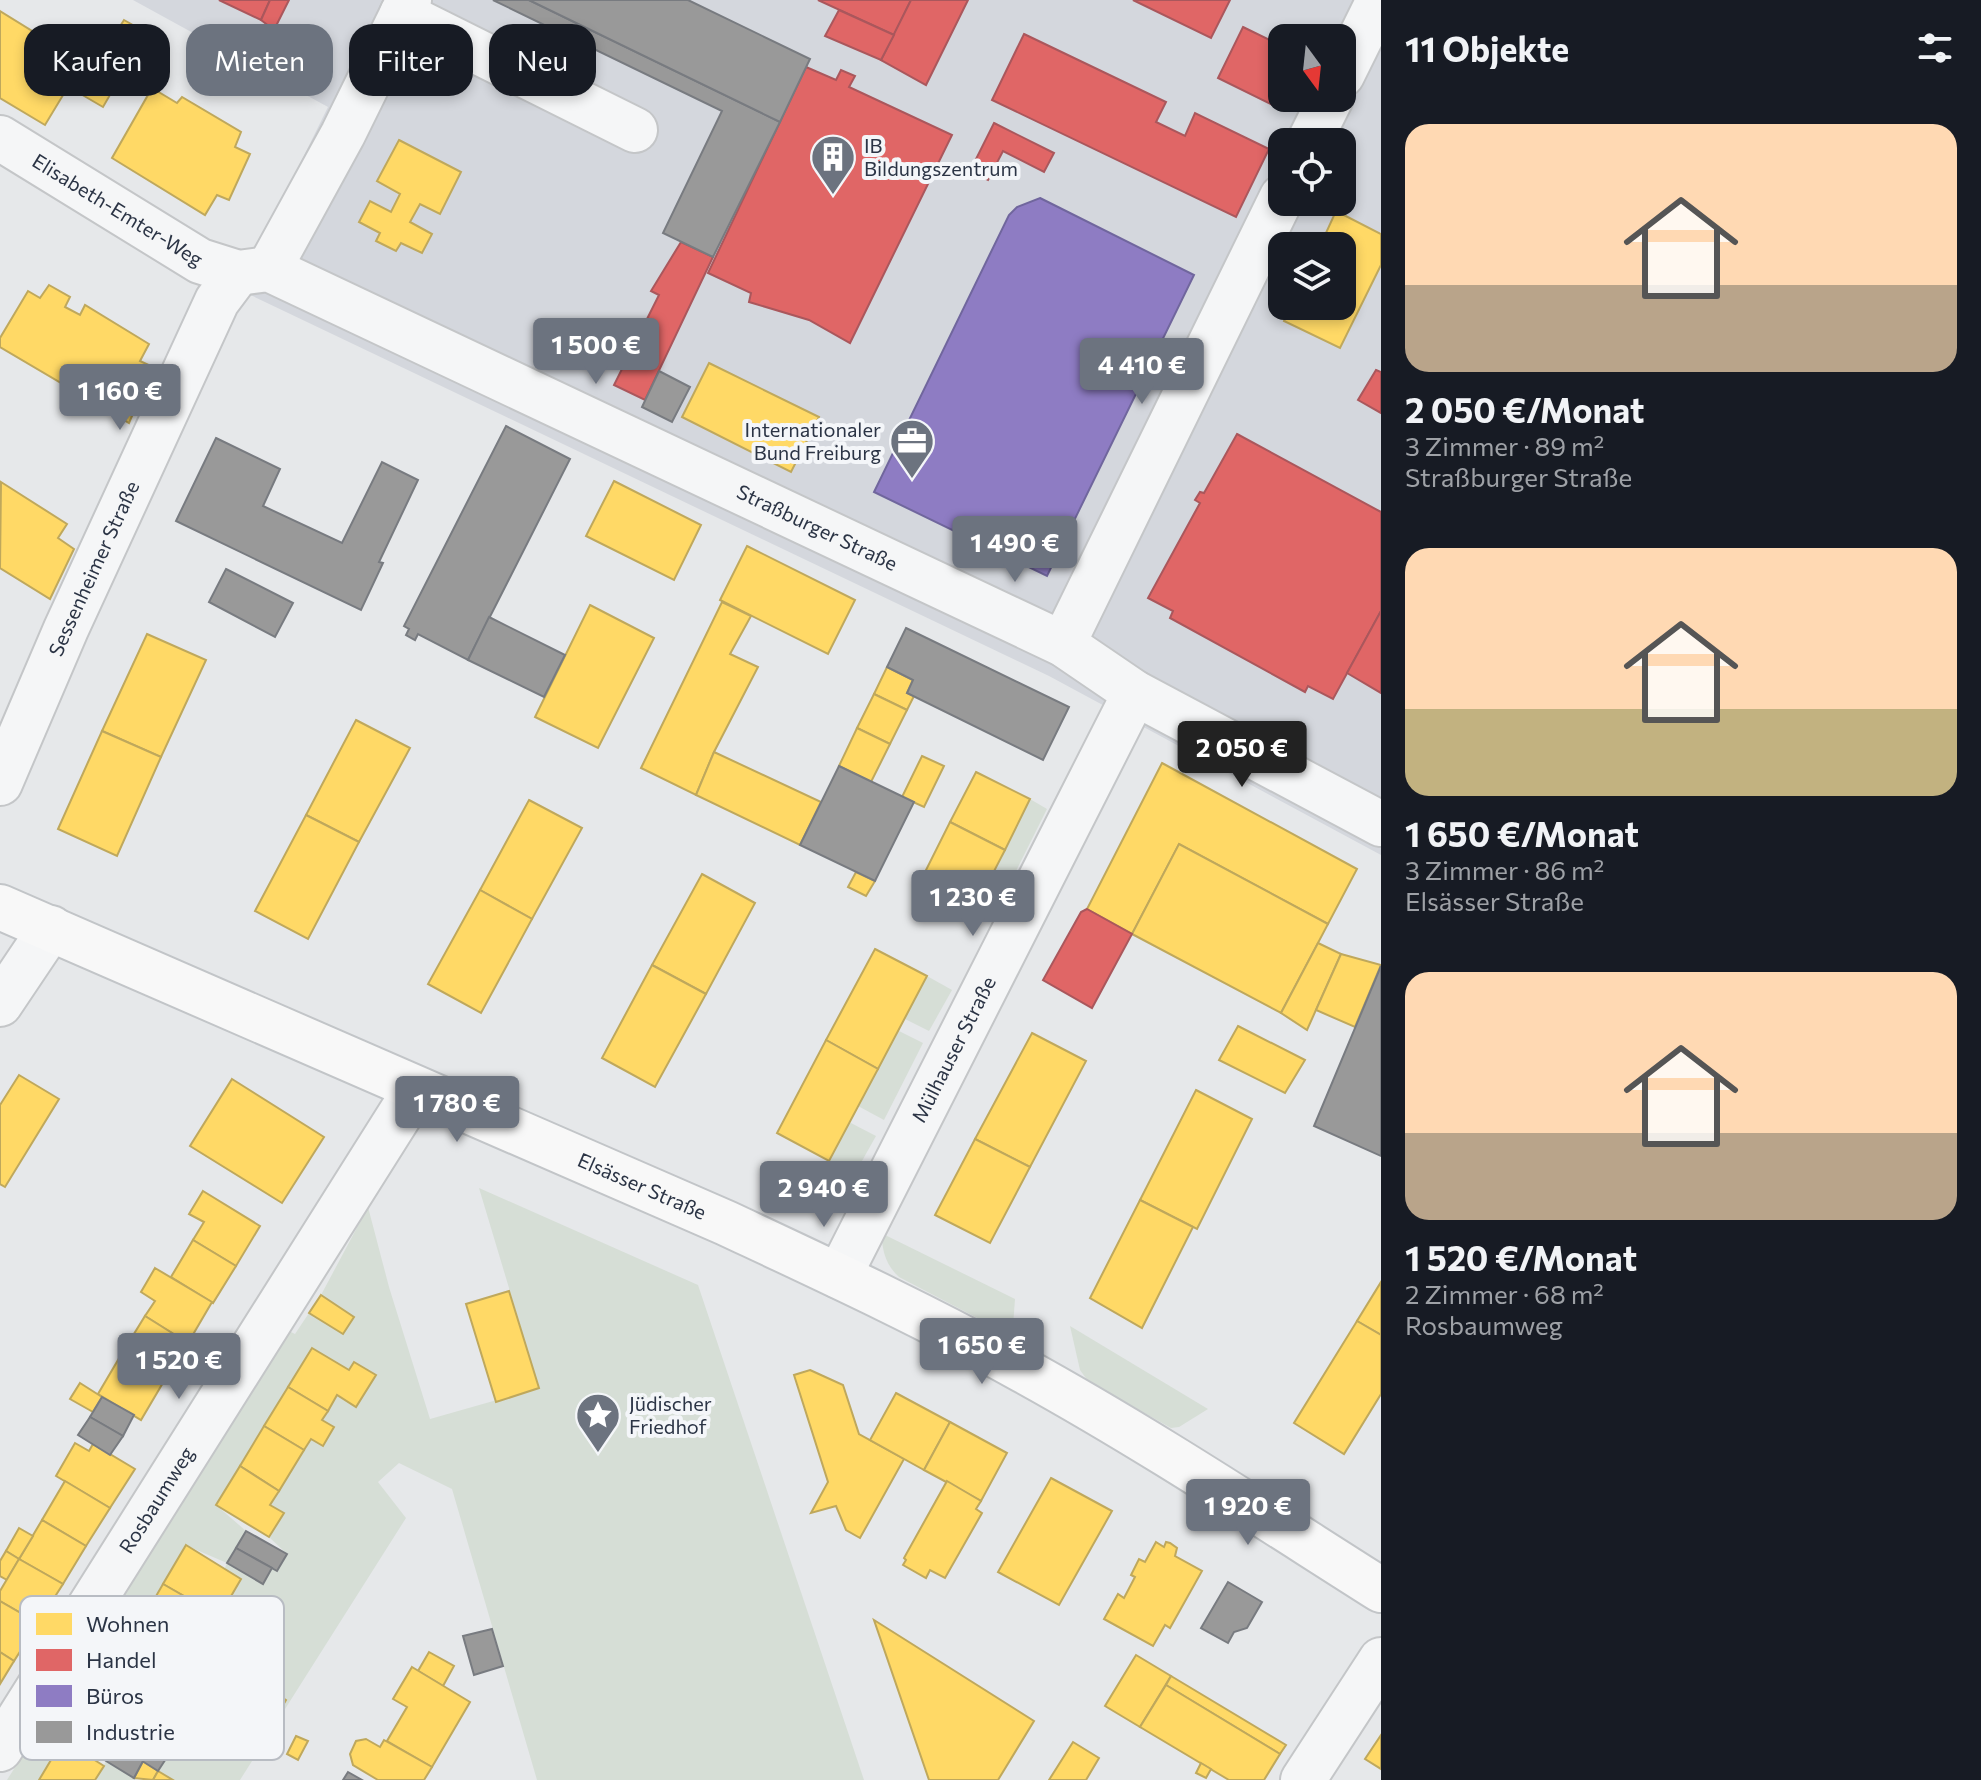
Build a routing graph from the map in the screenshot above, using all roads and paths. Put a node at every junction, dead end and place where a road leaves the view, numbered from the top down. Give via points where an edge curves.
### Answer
1 (1379, 0) edge
2 (406, 7) edge
3 (1356, 47) edge
4 (635, 130) dead end
5 (0, 138) edge
6 (1273, 216) edge
7 (254, 271) junction
8 (1063, 644) junction
9 (1135, 693) junction
10 (0, 783) edge
11 (1381, 824) edge
12 (0, 907) edge
13 (51, 928) junction
14 (0, 1004) edge
15 (416, 1089) junction
16 (839, 1276) junction
17 (1381, 1590) edge
18 (96, 1596) edge
19 (1381, 1660) edge
20 (20, 1717) edge
21 (0, 1749) edge
22 (1303, 1780) edge

1 - 3 street
2 - 4 street
2 - 7 street, Sessenheimer Straße via 343,134
5 - 7 street, Elisabeth-Emter-Weg via 200,261
6 - 8 street
7 - 8 street, Straßburger Straße
7 - 10 street, Sessenheimer Straße via 217,301
8 - 9 street, Straßburger Straße
9 - 11 street, Straßburger Straße
9 - 16 street, Mülhauser Straße
12 - 13 main road, Elsässer Straße
13 - 14 street
13 - 15 main road, Elsässer Straße
15 - 16 main road, Elsässer Straße
15 - 18 street, Rosbaumweg
16 - 17 main road, Elsässer Straße via 1018,1367
19 - 22 street
20 - 21 street, Rosbaumweg

